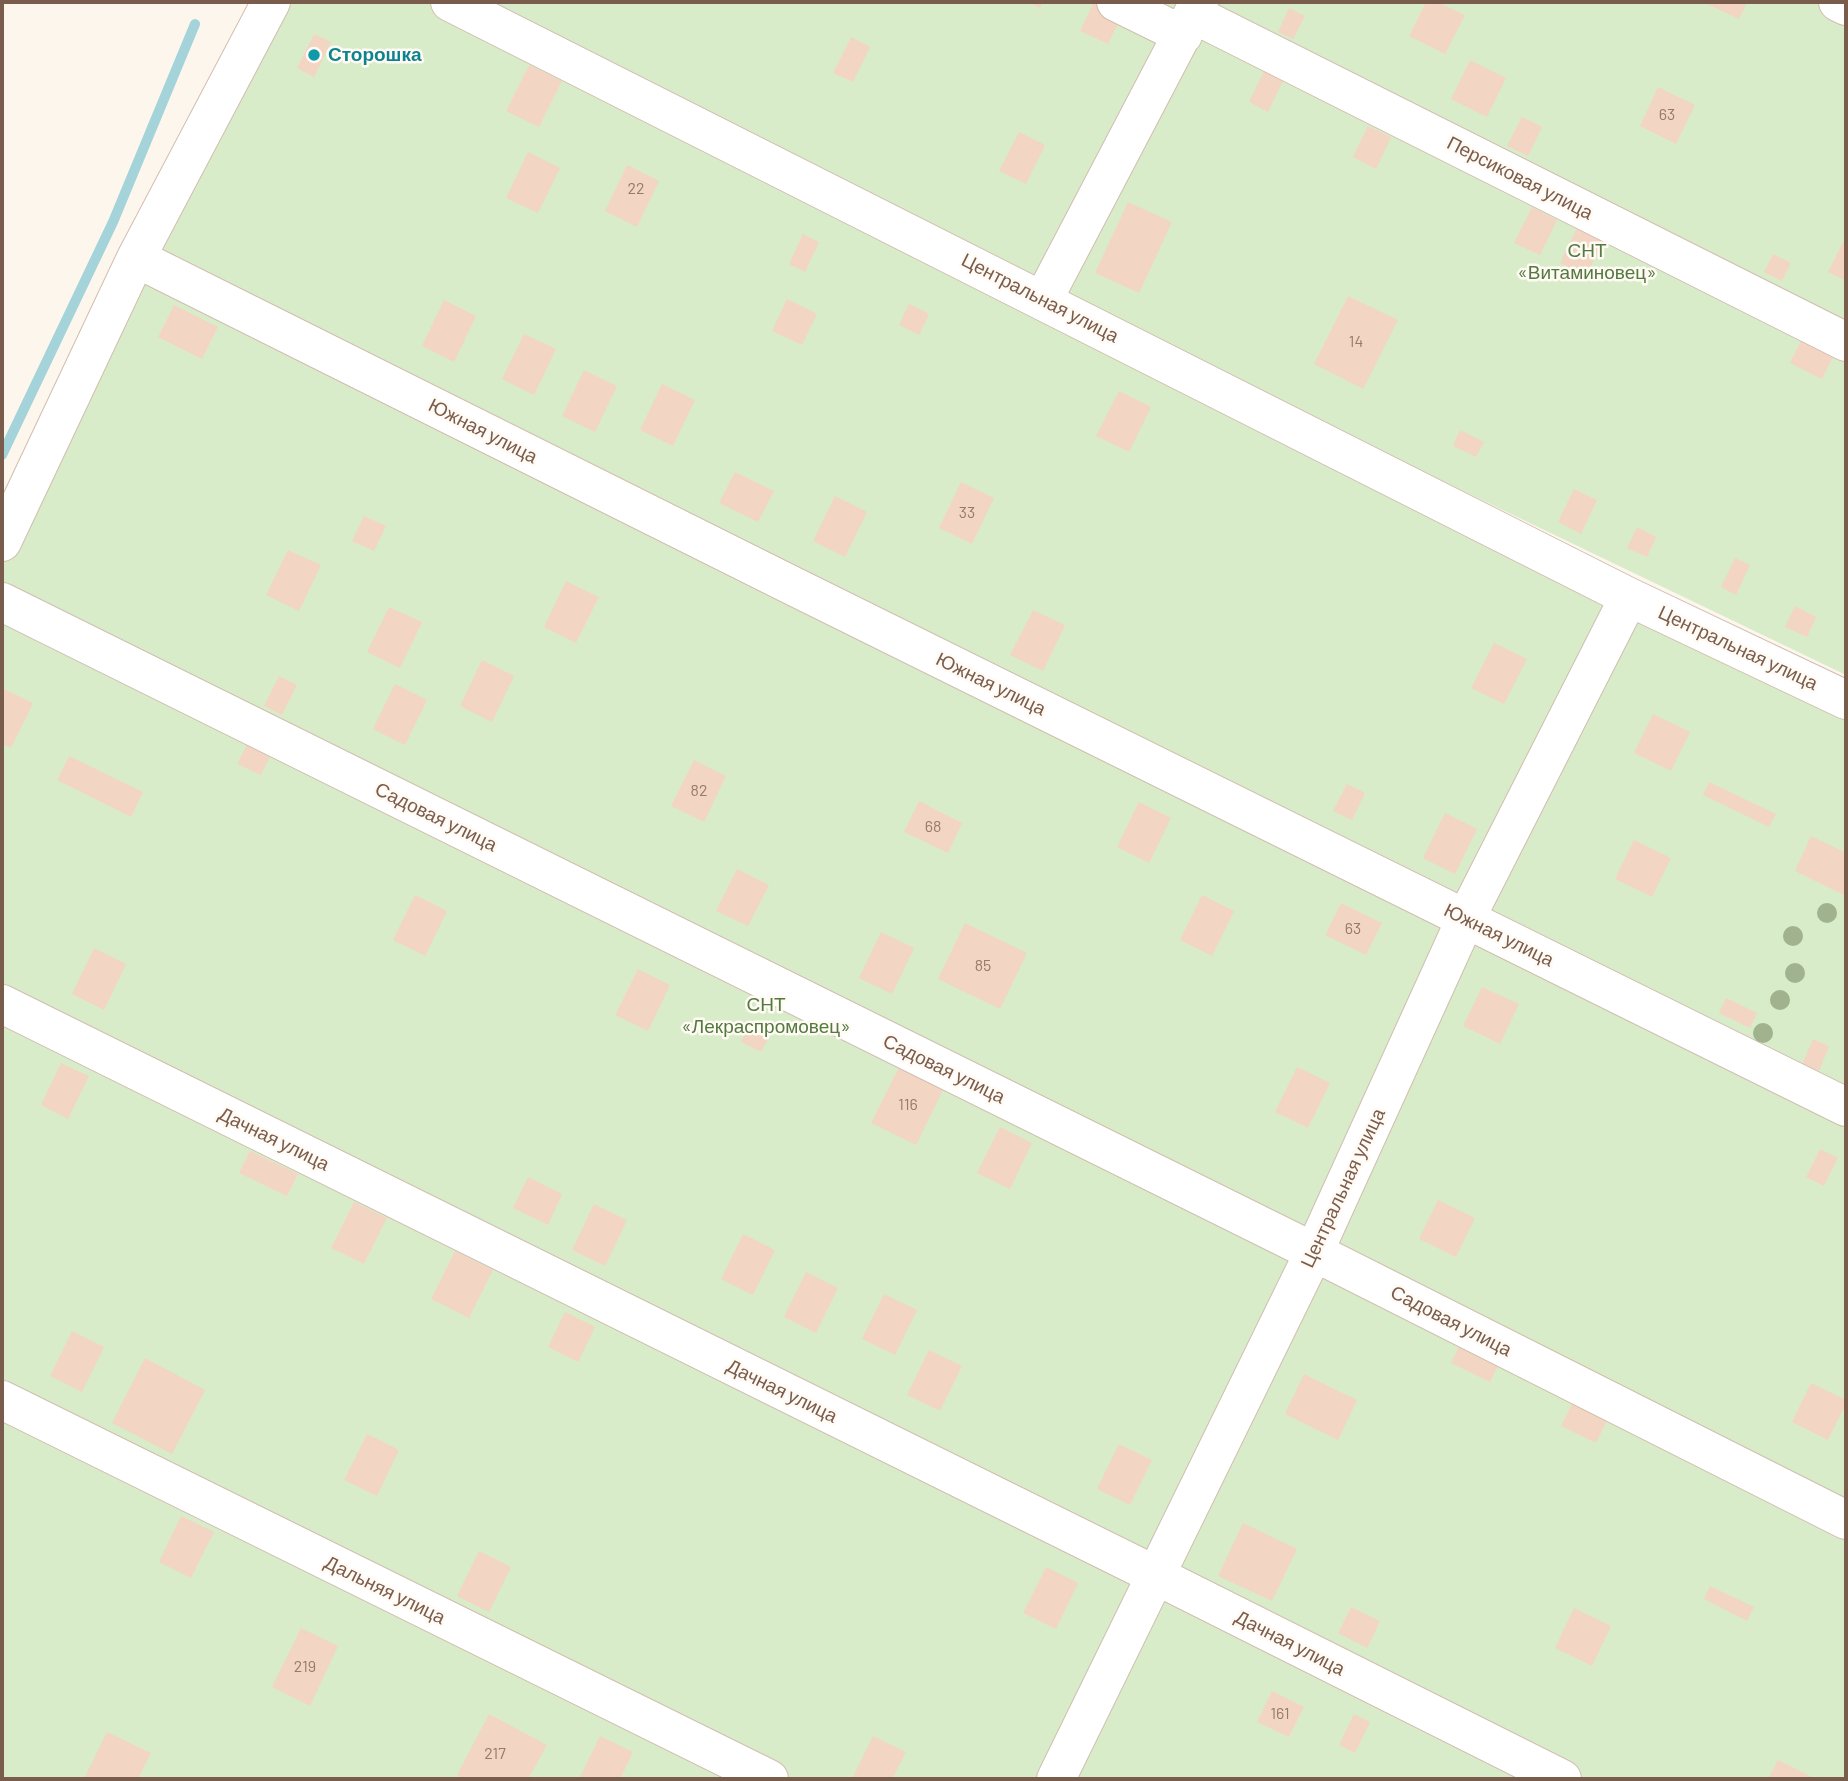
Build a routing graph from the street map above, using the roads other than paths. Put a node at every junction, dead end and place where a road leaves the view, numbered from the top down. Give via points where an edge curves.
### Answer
1 (271, 2) edge
2 (450, 2) edge
3 (1116, 2) edge
4 (1838, 2) edge
5 (1846, 6) edge
6 (1192, 17) edge
7 (136, 258) junction
8 (1043, 300) junction
9 (1846, 342) edge
10 (2, 542) edge
11 (1629, 597) junction
12 (2, 602) edge
13 (1846, 700) edge
14 (1466, 918) junction
15 (2, 1003) edge
16 (1846, 1107) edge
17 (1314, 1252) junction
18 (2, 1400) edge
19 (1846, 1520) edge
20 (1155, 1575) junction
21 (769, 1779) edge
22 (1056, 1779) edge
23 (1562, 1779) edge

1 - 7 street
2 - 8 street, Центральная улица
3 - 6 street, Персиковая улица
4 - 5 street
6 - 8 street
6 - 9 street, Персиковая улица
7 - 10 street
7 - 14 street, Южная улица
8 - 11 street, Центральная улица
11 - 13 street, Центральная улица
11 - 14 street, Центральная улица
12 - 17 street, Садовая улица
14 - 16 street, Южная улица
14 - 17 street, Центральная улица
15 - 20 street, Дачная улица
17 - 19 street, Садовая улица
17 - 20 street, Центральная улица
18 - 21 street, Дальняя улица
20 - 22 street, Центральная улица
20 - 23 street, Дачная улица

